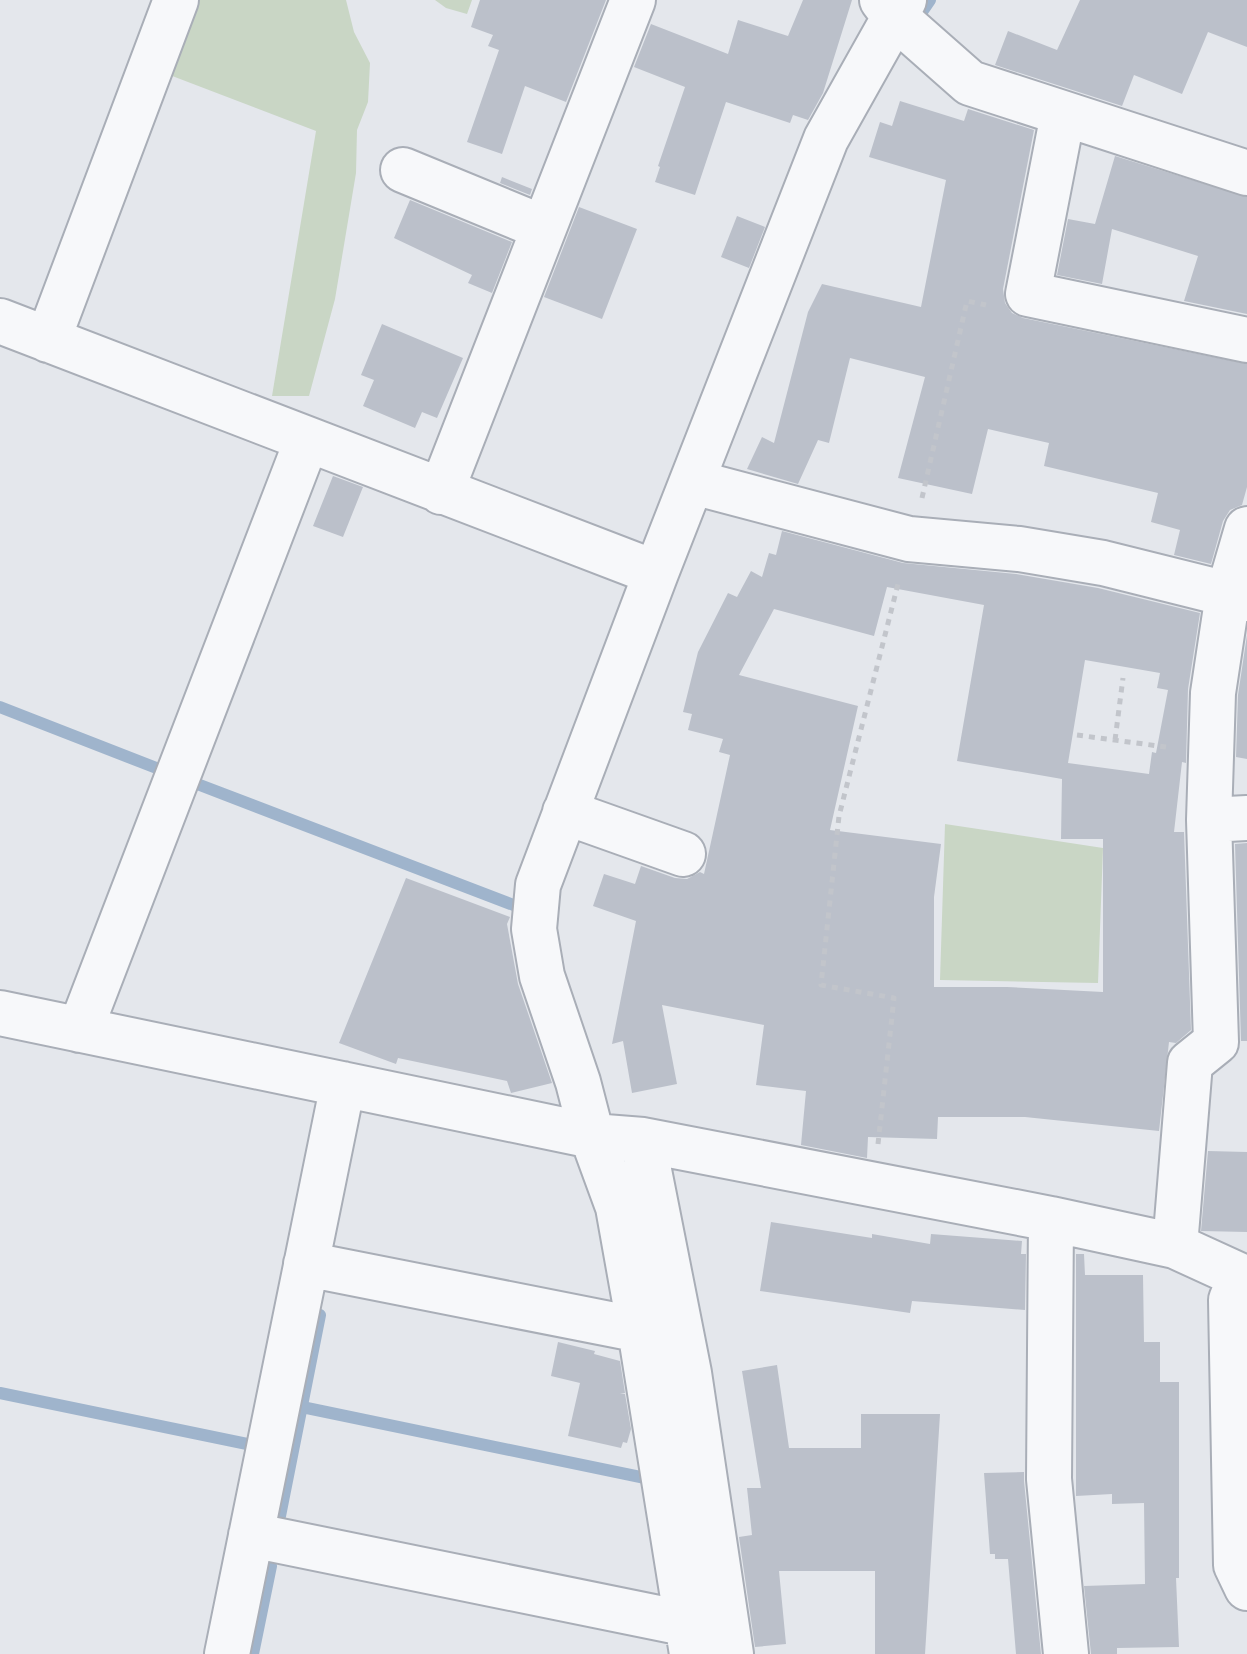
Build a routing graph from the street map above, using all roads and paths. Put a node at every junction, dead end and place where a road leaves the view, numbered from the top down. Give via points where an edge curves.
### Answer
1 (176, 0) edge
2 (633, 0) edge
3 (893, 5) edge
4 (1063, 114) junction
5 (403, 170) dead end
6 (1247, 173) edge
7 (544, 228) junction
8 (1028, 294) junction
9 (0, 321) edge
10 (48, 340) junction
11 (1247, 340) edge
12 (307, 440) junction
13 (693, 482) junction
14 (441, 492) junction
15 (1247, 529) edge
16 (909, 539) junction
17 (656, 573) junction
18 (1237, 596) edge
19 (1123, 678) dead end
20 (1077, 735) dead end
21 (1115, 740) junction
22 (1166, 747) dead end
23 (565, 812) junction
24 (1228, 819) edge
25 (683, 854) dead end
26 (0, 1013) edge
27 (80, 1030) junction
28 (1232, 1046) edge
29 (343, 1084) junction
30 (592, 1136) junction
31 (643, 1140) junction
32 (873, 1184) junction
33 (1051, 1219) junction
34 (1175, 1246) junction
35 (306, 1264) junction
36 (1244, 1277) edge
37 (640, 1330) junction
38 (251, 1535) junction
39 (1247, 1588) edge
40 (690, 1639) edge
41 (227, 1654) edge
42 (731, 1654) edge
43 (1066, 1654) edge

1 - 10 street
2 - 7 street
3 - 4 street via 970,83
3 - 13 street via 826,139
4 - 6 street
4 - 8 street
5 - 7 street
7 - 14 street
8 - 11 street
8 - 16 path via 1024,312 967,301
9 - 10 street
10 - 12 street
12 - 14 street
12 - 27 street
13 - 16 street
13 - 17 street
14 - 17 street
15 - 18 street
16 - 18 street via 1103,563
16 - 32 path via 839,816 821,985 894,998
17 - 23 street
18 - 24 street via 1213,693
19 - 21 path
20 - 21 path
21 - 22 path
23 - 25 street
23 - 30 street via 538,885 534,929 542,976
24 - 28 street
26 - 27 street
27 - 29 street
28 - 34 street via 1190,1063
29 - 30 street
29 - 35 street
30 - 31 street
30 - 37 street via 618,1207
31 - 32 street
31 - 42 street via 689,1373
32 - 33 street
33 - 34 street
33 - 43 street via 1049,1479
34 - 36 street
35 - 37 street
35 - 38 street
36 - 39 street via 1231,1300 1231,1316 1236,1565
37 - 40 street
38 - 40 street
38 - 41 street

